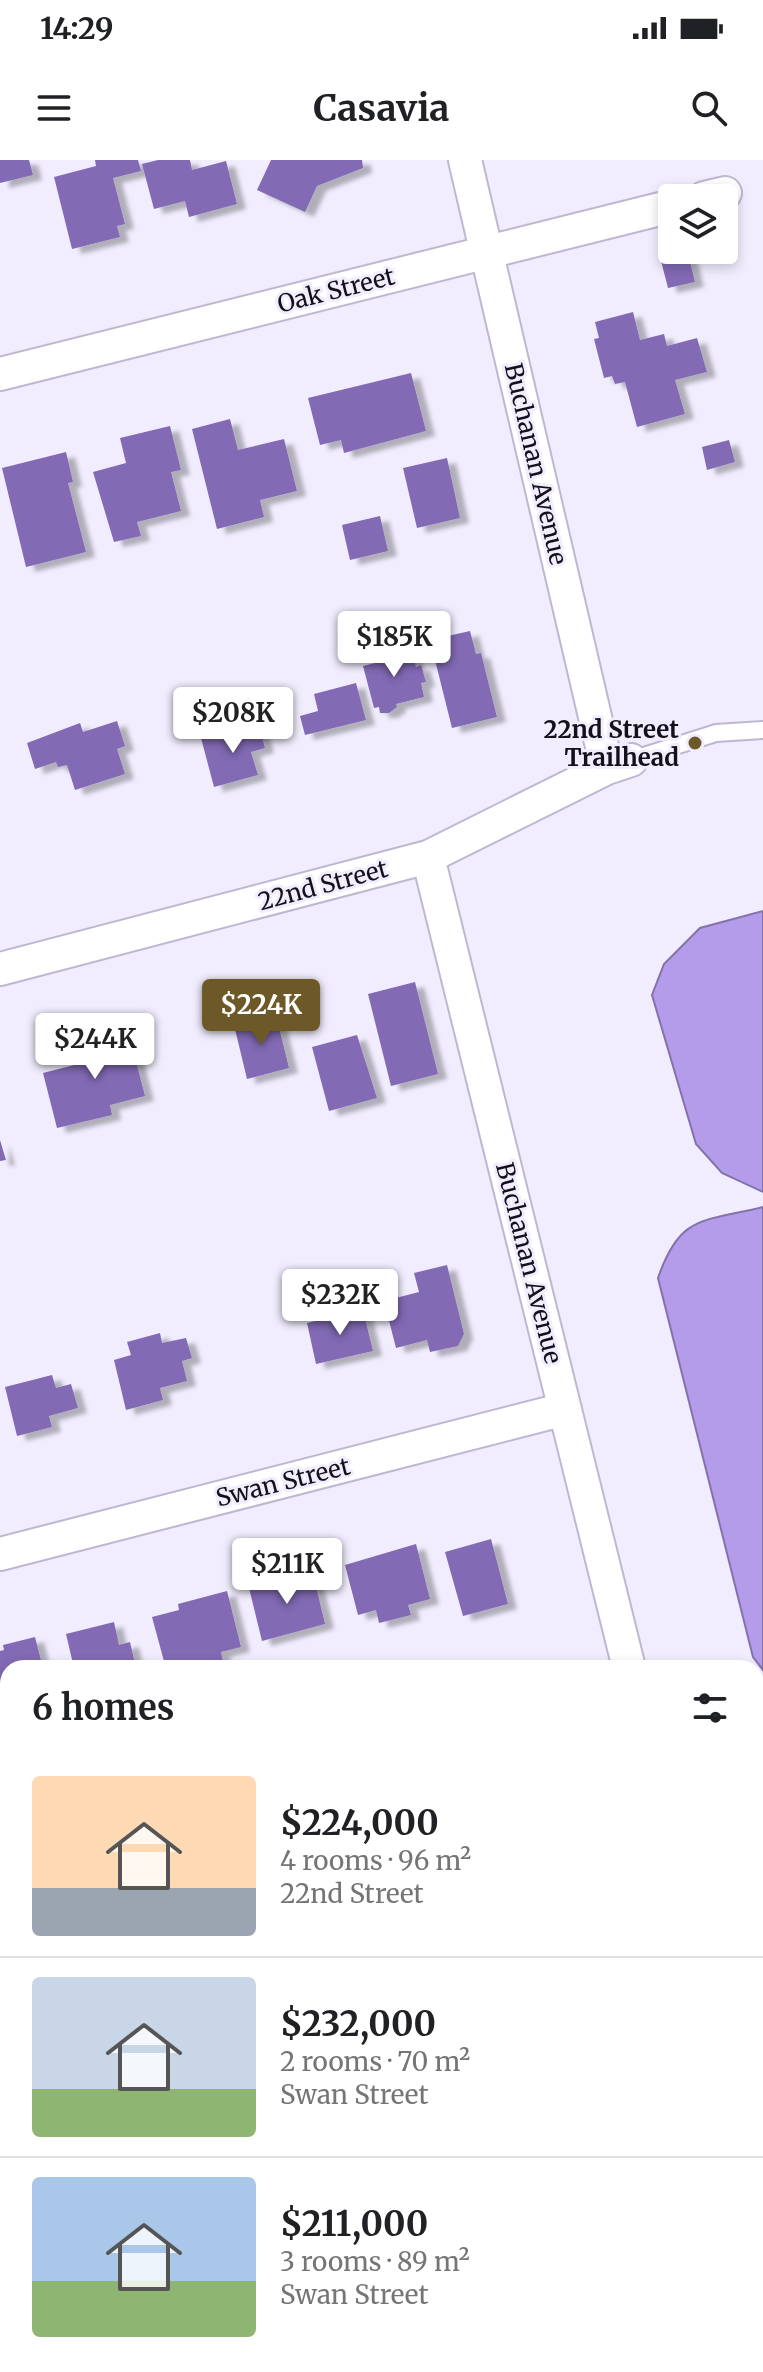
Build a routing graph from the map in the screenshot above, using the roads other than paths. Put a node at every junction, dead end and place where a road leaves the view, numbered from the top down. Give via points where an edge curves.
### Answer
1 (465, 160) edge
2 (658, 210) edge
3 (487, 253) junction
4 (0, 374) edge
5 (763, 730) edge
6 (619, 764) junction
7 (428, 857) junction
8 (0, 969) edge
9 (565, 1409) junction
10 (0, 1554) edge
11 (627, 1660) edge

1 - 3 street, Buchanan Avenue
2 - 3 street, Oak Street
3 - 4 street, Oak Street
3 - 6 street, Buchanan Avenue
5 - 6 lane via 716,733
6 - 7 street, 22nd Street
7 - 8 street, 22nd Street
7 - 9 street, Buchanan Avenue
9 - 10 street, Swan Street
9 - 11 street, Buchanan Avenue

